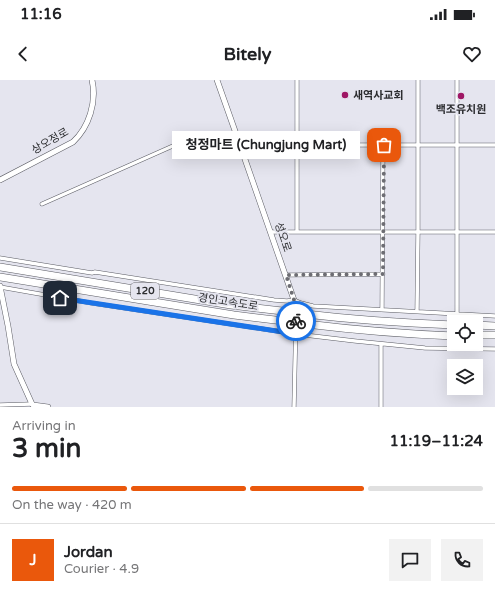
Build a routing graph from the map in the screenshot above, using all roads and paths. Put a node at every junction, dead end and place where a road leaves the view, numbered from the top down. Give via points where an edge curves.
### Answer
1 (92, 80) edge
2 (217, 80) edge
3 (297, 80) edge
4 (418, 80) edge
5 (457, 80) edge
6 (240, 145) junction
7 (297, 145) junction
8 (384, 145) junction
9 (418, 145) junction
10 (457, 145) junction
11 (495, 145) edge
12 (0, 180) edge
13 (42, 204) dead end
14 (271, 232) junction
15 (297, 232) junction
16 (383, 232) junction
17 (418, 232) junction
18 (457, 232) junction
19 (495, 232) edge
20 (0, 258) edge
21 (0, 268) edge
22 (383, 274) junction
23 (286, 275) junction
24 (0, 277) edge
25 (0, 287) edge
26 (294, 300) junction
27 (382, 309) junction
28 (417, 311) junction
29 (456, 314) junction
30 (495, 316) edge
31 (447, 325) edge
32 (483, 325) edge
33 (495, 326) edge
34 (296, 334) junction
35 (483, 335) edge
36 (495, 335) edge
37 (447, 336) edge
38 (381, 344) junction
39 (495, 350) edge
40 (0, 405) edge
41 (34, 406) edge
42 (48, 407) edge
43 (294, 407) edge
44 (382, 407) edge

1 - 12 street, 상오정로 via 94,95 90,116 76,139
2 - 6 street, 성오로
3 - 7 street
4 - 9 street
5 - 10 street
6 - 7 street
6 - 13 street via 175,145
6 - 14 street, 성오로
7 - 8 street
7 - 15 street
8 - 9 street
8 - 16 street
9 - 10 street
9 - 17 street
10 - 11 street
10 - 18 street
14 - 15 street
14 - 23 street, 성오로
15 - 16 street
16 - 17 street
16 - 22 street
17 - 18 street
17 - 28 street
18 - 19 street
18 - 29 street
20 - 26 street via 274,300
21 - 31 highway, 경인고속도로 / 120, bridge via 306,314 354,320
22 - 23 street
22 - 27 street
23 - 26 street, 성오로
24 - 37 highway, 경인고속도로 / 120, bridge via 351,330
25 - 34 street
25 - 41 street via 14,364
26 - 27 street via 313,306
26 - 34 street, 성오로
27 - 28 street
28 - 29 street
29 - 30 street
32 - 33 highway
34 - 38 street
34 - 43 street, 성오로
35 - 36 highway
38 - 39 street
38 - 44 street
40 - 41 street
41 - 42 street

